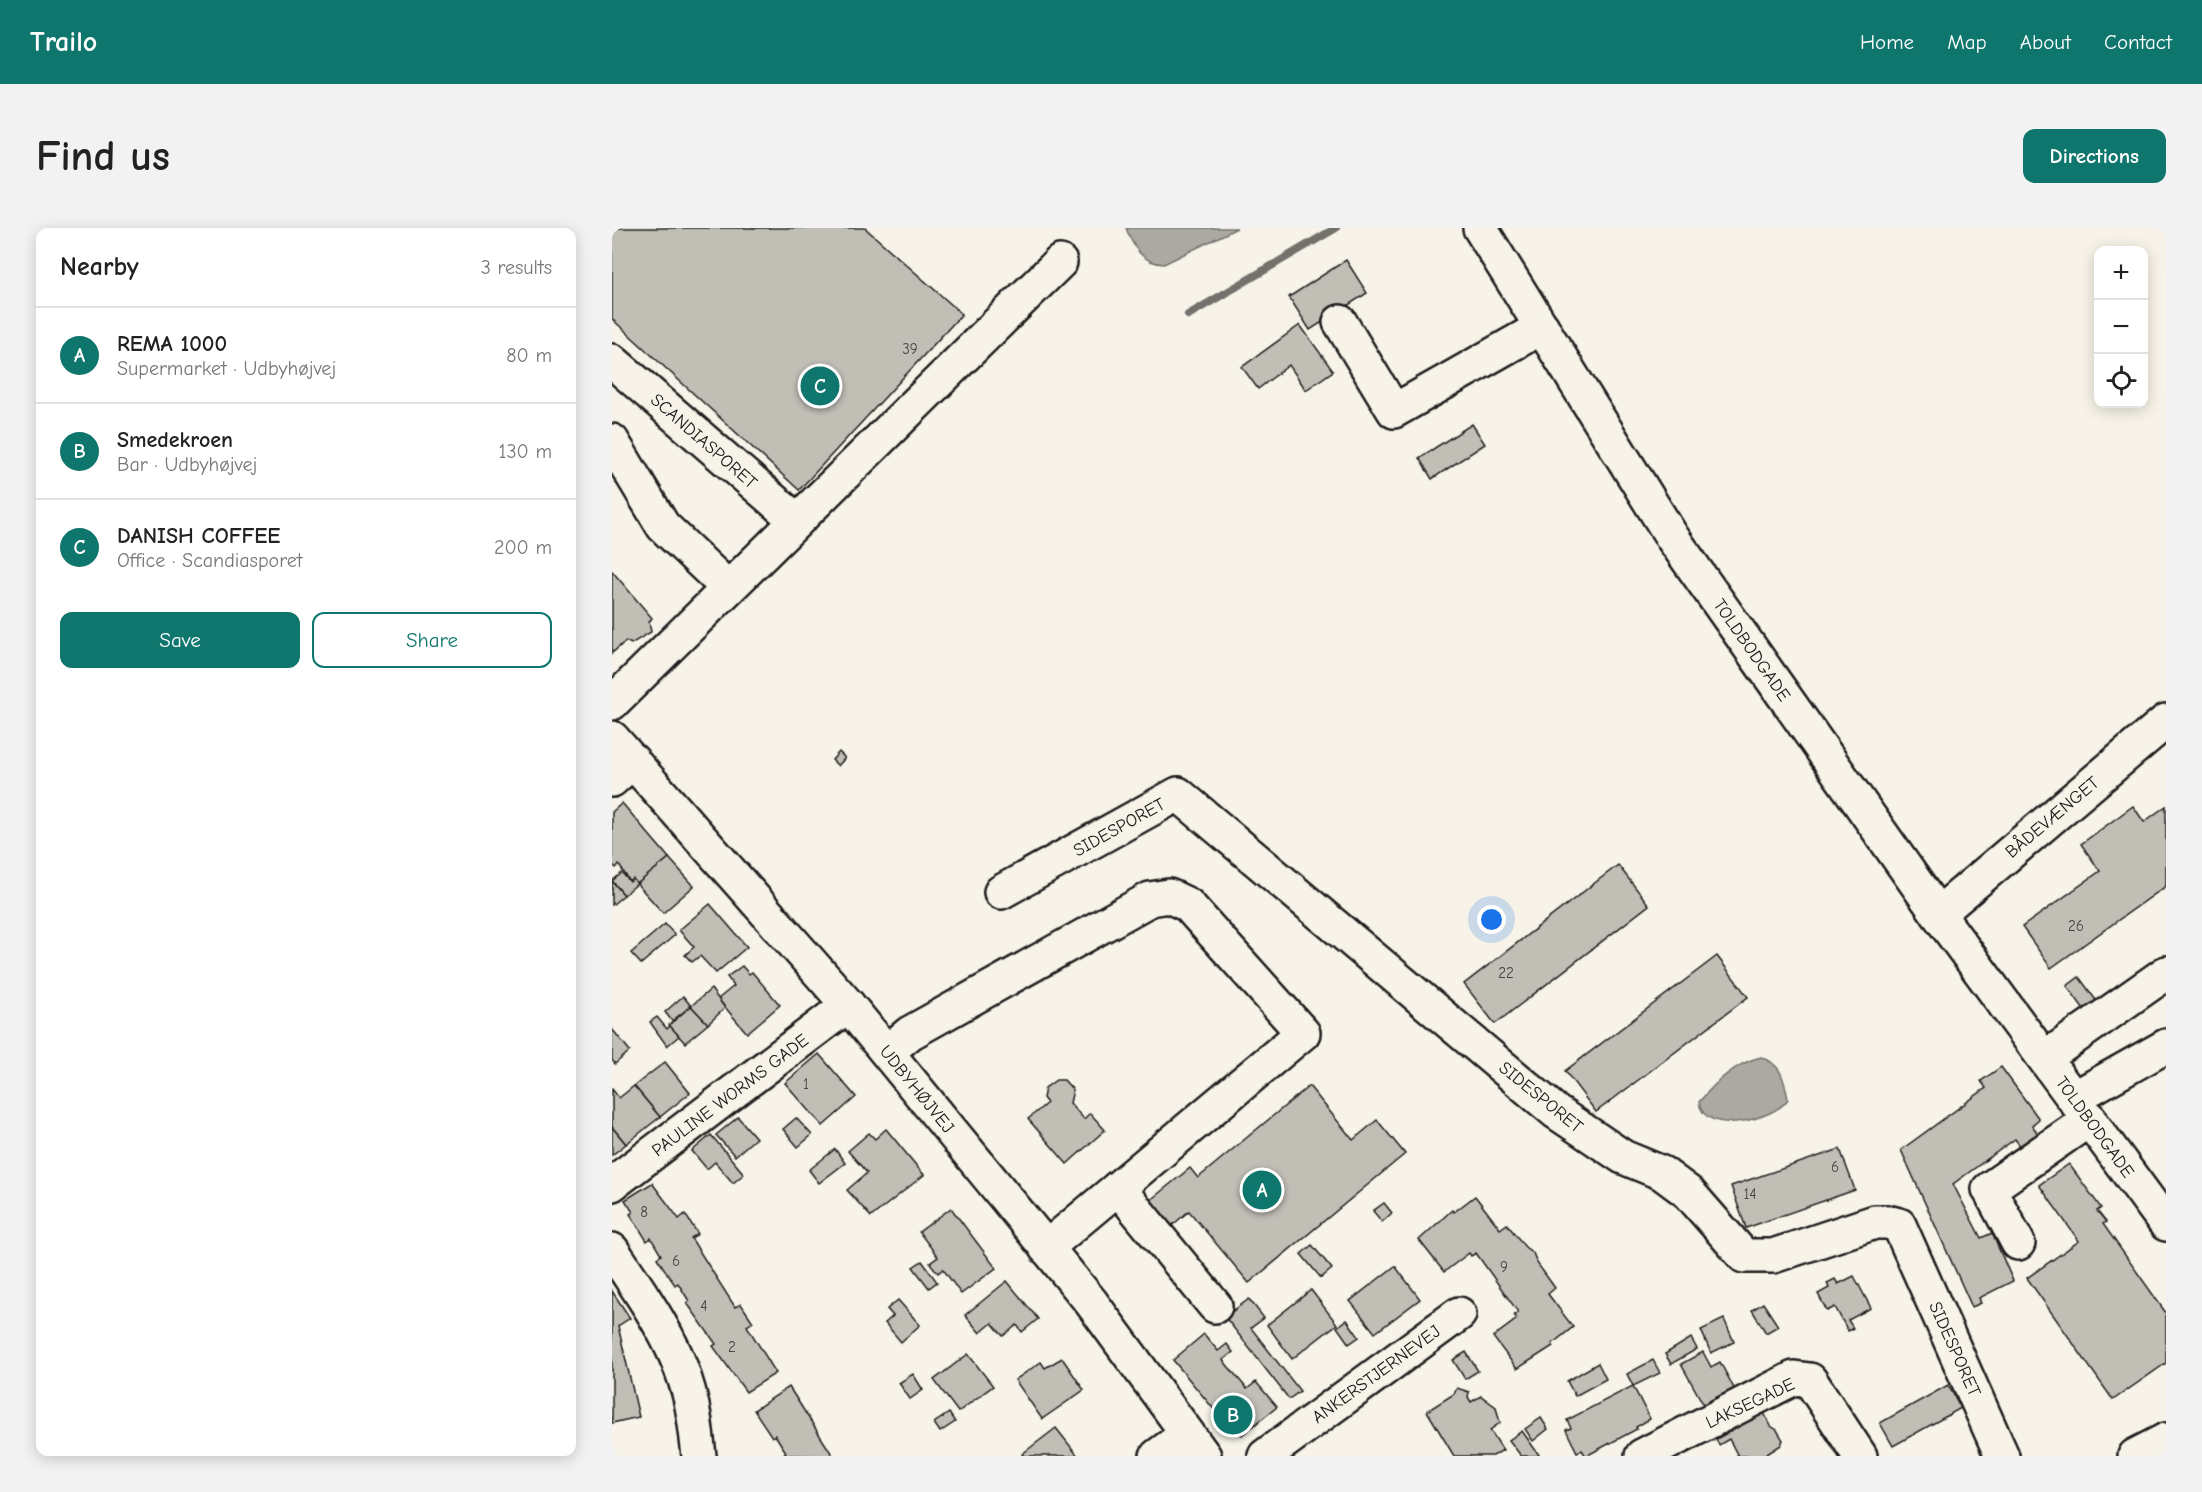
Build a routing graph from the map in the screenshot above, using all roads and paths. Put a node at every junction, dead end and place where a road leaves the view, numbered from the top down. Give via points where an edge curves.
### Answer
1 (1480, 228) edge
2 (1060, 262) dead end
3 (1341, 322) dead end
4 (1542, 327) junction
5 (612, 361) edge
6 (612, 441) edge
7 (796, 520) junction
8 (728, 588) junction
9 (612, 703) edge
10 (2166, 721) edge
11 (619, 759) edge
12 (1001, 892) dead end
13 (1938, 914) junction
14 (2166, 973) edge
15 (848, 1005) junction
16 (2166, 1046) edge
17 (887, 1052) junction
18 (2045, 1059) junction
19 (2082, 1109) junction
20 (612, 1185) edge
21 (1118, 1188) junction
22 (2166, 1224) edge
23 (2018, 1243) dead end
24 (1046, 1248) junction
25 (612, 1251) edge
26 (1215, 1306) dead end
27 (1459, 1314) dead end
28 (2166, 1440) edge
29 (1196, 1445) edge
30 (699, 1456) edge
31 (1157, 1456) edge
32 (1264, 1456) edge
33 (1642, 1456) edge
34 (1860, 1456) edge
35 (2002, 1456) edge
36 (2135, 1456) edge

1 - 4 street, TOLDBODGADE
2 - 7 street
3 - 4 street via 1394,411
4 - 13 street, TOLDBODGADE via 1672,537
5 - 7 street, SCANDIASPORET
6 - 8 street via 663,526
7 - 8 street
8 - 9 street
10 - 13 street, BÅDEVÆNGET
11 - 15 street, UDBYHØJVEJ
12 - 35 street, SIDESPORET via 1178,794 1556,1112 1623,1157 1662,1173 1689,1193 1744,1256 1773,1256 1875,1222 1899,1225
13 - 18 street, TOLDBODGADE
14 - 18 street, TOLDBODGADE
15 - 17 street, UDBYHØJVEJ
15 - 20 street, PAULINE WORMS GADE
16 - 19 street
17 - 21 street via 910,1033 1150,899 1169,896 1188,905 1303,1033
17 - 24 street, UDBYHØJVEJ
18 - 19 street, TOLDBODGADE
19 - 22 street, TOLDBODGADE
19 - 23 street via 1989,1189
21 - 24 street
21 - 26 street
24 - 29 street, UDBYHØJVEJ via 1091,1302
25 - 30 street via 649,1305 686,1380
27 - 32 street, ANKERSTJERNEVEJ
28 - 36 street
29 - 31 street
33 - 34 street, LAKSEGADE via 1794,1378 1810,1380

